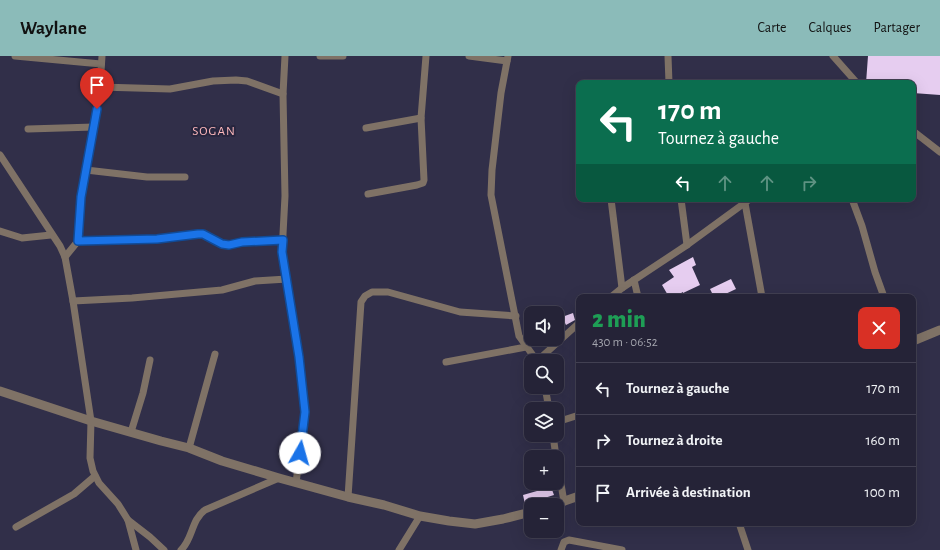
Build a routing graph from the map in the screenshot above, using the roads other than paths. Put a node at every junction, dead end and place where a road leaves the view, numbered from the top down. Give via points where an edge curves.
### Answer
1 (16, 56) edge
2 (285, 56) edge
3 (320, 56) edge
4 (343, 56) edge
5 (426, 56) edge
6 (469, 56) edge
7 (668, 56) edge
8 (833, 56) edge
9 (507, 58) edge
10 (102, 60) edge
11 (669, 80) edge
12 (854, 80) edge
13 (100, 87) junction
14 (283, 94) junction
15 (421, 118) junction
16 (94, 127) junction
17 (366, 128) dead end
18 (28, 129) dead end
19 (916, 133) edge
20 (940, 152) edge
21 (0, 155) edge
22 (86, 170) junction
23 (185, 177) dead end
24 (368, 194) dead end
25 (611, 202) edge
26 (681, 202) edge
27 (747, 202) edge
28 (748, 202) edge
29 (853, 202) edge
30 (0, 231) edge
31 (51, 235) junction
32 (283, 240) junction
33 (78, 241) junction
34 (687, 245) junction
35 (65, 257) junction
36 (287, 279) junction
37 (634, 280) junction
38 (622, 288) junction
39 (615, 294) edge
40 (637, 294) edge
41 (762, 294) edge
42 (883, 294) edge
43 (73, 301) junction
44 (516, 316) junction
45 (576, 326) edge
46 (940, 330) edge
47 (916, 340) edge
48 (526, 347) junction
49 (215, 354) dead end
50 (532, 354) edge
51 (545, 354) edge
52 (150, 360) dead end
53 (446, 362) dead end
54 (0, 391) edge
55 (576, 416) edge
56 (564, 420) edge
57 (92, 421) junction
58 (131, 432) junction
59 (189, 448) junction
60 (95, 476) junction
61 (279, 478) junction
62 (296, 483) junction
63 (576, 497) edge
64 (348, 498) junction
65 (564, 502) edge
66 (524, 514) edge
67 (420, 516) junction
68 (128, 520) junction
69 (740, 526) edge
70 (16, 527) dead end
71 (136, 550) edge
72 (164, 550) edge
73 (181, 550) edge
74 (400, 550) edge
75 (561, 550) edge
76 (622, 550) edge
77 (748, 550) edge

1 - 10 street
2 - 14 street
3 - 4 street
5 - 15 street
6 - 9 street
7 - 11 street
8 - 12 street
9 - 44 street via 491,195
10 - 13 street
13 - 14 street via 170,89 236,80 247,81
13 - 16 street
14 - 32 street
15 - 17 street
15 - 24 street via 423,183
16 - 18 street
16 - 22 street
19 - 20 street
21 - 31 street
22 - 23 street via 147,177
22 - 33 street
25 - 38 street
26 - 34 street
27 - 34 street
28 - 41 street
29 - 42 street
30 - 31 street via 22,238
31 - 35 street
32 - 33 street via 229,245 198,234 157,239
32 - 36 street via 282,252
33 - 35 street
34 - 37 street
35 - 43 street
36 - 43 street via 255,281 222,290
36 - 62 street via 305,412
37 - 38 street
37 - 40 street
38 - 39 street
43 - 57 street
44 - 48 street via 519,336
44 - 64 street via 460,312 388,292 372,292 365,296 361,302
45 - 51 street
46 - 47 street
48 - 50 street
48 - 53 street
49 - 59 street
52 - 58 street
54 - 57 street
55 - 56 street
57 - 58 street
57 - 60 street via 90,458
58 - 59 street
59 - 61 street
60 - 68 street
60 - 70 street via 74,494
61 - 62 street
61 - 73 street via 205,510 197,517
62 - 64 street
63 - 65 street
64 - 67 street
66 - 67 street via 475,524
67 - 74 street
68 - 71 street
68 - 72 street
69 - 77 street
75 - 76 street via 564,542 570,540

